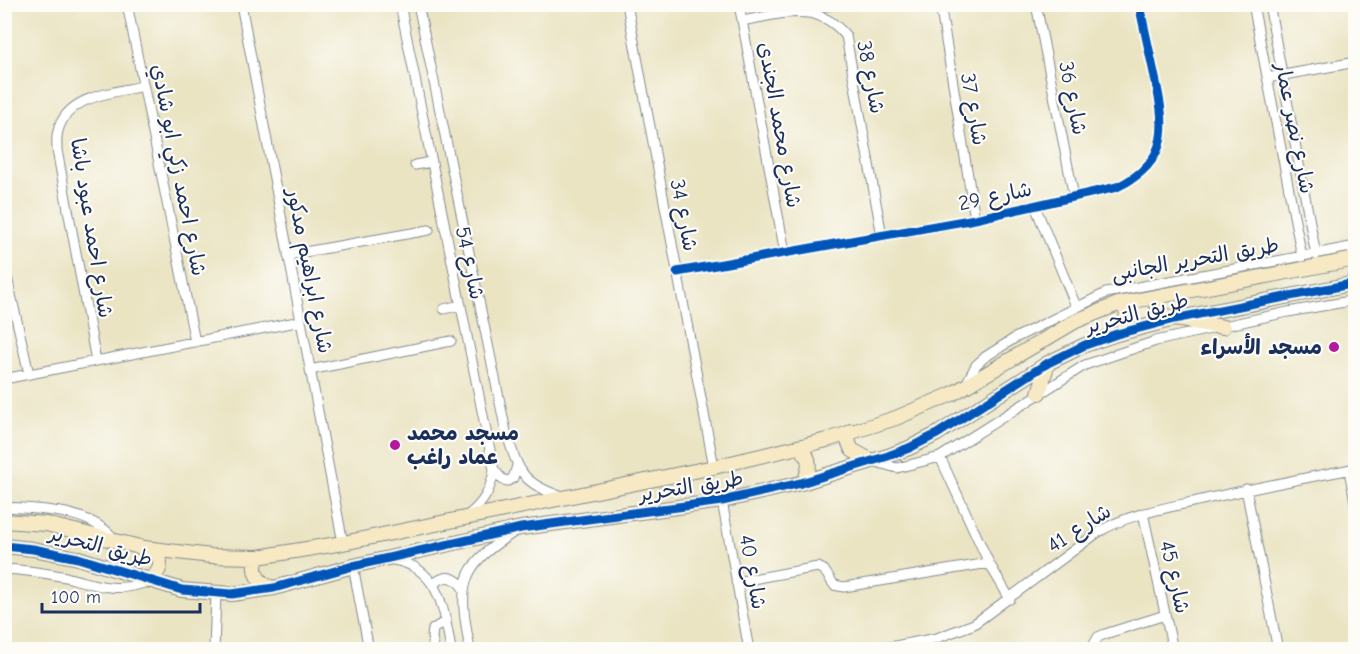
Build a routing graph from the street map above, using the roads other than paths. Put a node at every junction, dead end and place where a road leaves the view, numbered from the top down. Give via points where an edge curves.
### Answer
1 (127, 4) edge
2 (241, 4) edge
3 (400, 4) edge
4 (418, 4) edge
5 (627, 4) edge
6 (740, 4) edge
7 (836, 4) edge
8 (940, 4) edge
9 (1036, 4) edge
10 (1139, 4) edge
11 (1253, 4) edge
12 (1269, 4) edge
13 (798, 11) junction
14 (742, 21) junction
15 (1356, 62) edge
16 (1282, 76) junction
17 (1268, 78) junction
18 (143, 86) junction
19 (431, 162) junction
20 (415, 165) dead end
21 (1074, 197) junction
22 (1035, 206) junction
23 (975, 219) junction
24 (429, 230) dead end
25 (882, 236) junction
26 (1356, 246) edge
27 (785, 253) junction
28 (288, 255) junction
29 (1316, 255) junction
30 (1302, 257) junction
31 (1356, 259) edge
32 (4, 264) edge
33 (677, 272) junction
34 (1237, 275) junction
35 (1356, 283) edge
36 (1163, 295) junction
37 (1356, 300) edge
38 (1118, 304) junction
39 (461, 305) junction
40 (1076, 306) junction
41 (444, 309) dead end
42 (1174, 319) junction
43 (301, 321) junction
44 (1223, 327) junction
45 (1123, 332) junction
46 (451, 341) dead end
47 (195, 342) junction
48 (96, 361) junction
49 (1048, 363) junction
50 (310, 370) junction
51 (29, 374) junction
52 (4, 379) edge
53 (964, 387) junction
54 (1039, 393) junction
55 (851, 432) junction
56 (800, 447) junction
57 (940, 457) junction
58 (872, 461) junction
59 (517, 466) junction
60 (714, 467) junction
61 (1352, 469) edge
62 (494, 470) junction
63 (804, 482) junction
64 (1246, 489) junction
65 (563, 497) junction
66 (722, 501) junction
67 (4, 507) edge
68 (1356, 507) edge
69 (1143, 513) junction
70 (464, 518) junction
71 (4, 521) edge
72 (521, 528) junction
73 (116, 541) junction
74 (343, 543) junction
75 (4, 546) edge
76 (154, 549) junction
77 (258, 557) junction
78 (387, 559) junction
79 (989, 563) junction
80 (353, 566) junction
81 (4, 569) edge
82 (149, 581) junction
83 (736, 582) junction
84 (433, 585) junction
85 (274, 588) junction
86 (464, 590) junction
87 (216, 594) junction
88 (1010, 599) junction
89 (1165, 615) junction
90 (446, 621) junction
91 (213, 624) junction
92 (937, 638) junction
93 (207, 650) edge
94 (214, 650) edge
95 (369, 650) edge
96 (434, 650) edge
97 (451, 650) edge
98 (470, 650) edge
99 (749, 650) edge
100 (874, 650) edge
101 (940, 650) edge
102 (1090, 650) edge
103 (1173, 650) edge
104 (1278, 650) edge

1 - 18 street, شارع احمد زكي ابو شادي
2 - 28 street, شارع ابراهيم مدكور
3 - 19 street, شارع 54
4 - 59 street, شارع 54 via 506,432
5 - 33 street, شارع 34
6 - 14 street, شارع محمد الجندى
7 - 13 street
8 - 23 street, شارع 37
9 - 21 street, شارع 36
10 - 21 street, شارع 29 via 1162,111 1158,149 1142,172 1130,181
11 - 17 street, شارع نصر عمار
12 - 16 street, شارع نصر عمار
13 - 14 street, شارع 38
13 - 25 street, شارع 38 via 826,16 846,36
14 - 27 street, شارع محمد الجندى
15 - 16 street
16 - 17 street
16 - 29 street, شارع نصر عمار
17 - 30 street, شارع نصر عمار
18 - 47 street, شارع احمد زكي ابو شادي
18 - 48 street, شارع احمد عبود باشا via 77,104 64,116 57,132 57,150
19 - 20 street
19 - 39 street, شارع 54
21 - 22 street, شارع 29
22 - 23 street, شارع 29
22 - 40 street
23 - 25 street, شارع 29
24 - 28 street
25 - 27 street, شارع 29
26 - 29 street, طريق التحرير الجانبى
27 - 33 street, شارع 29
28 - 43 street, شارع ابراهيم مدكور
29 - 30 street, طريق التحرير الجانبى
30 - 34 street, طريق التحرير الجانبى
31 - 34 street, طريق التحرير
32 - 51 street
33 - 60 street, شارع 34
34 - 36 street, طريق التحرير
34 - 40 street, طريق التحرير الجانبى via 1106,293
35 - 42 street, طريق التحرير
36 - 38 street, طريق التحرير
36 - 42 street via 1157,300 1157,310
37 - 44 street
38 - 45 street via 1127,313
38 - 53 street, طريق التحرير via 1076,321
39 - 41 street
39 - 62 street, شارع 54
40 - 53 street, طريق التحرير الجانبى via 985,357
42 - 44 street
42 - 45 street, طريق التحرير
43 - 47 street
43 - 50 street, شارع ابراهيم مدكور
44 - 54 street via 1156,341 1085,365
45 - 49 street, طريق التحرير
46 - 50 street
47 - 48 street
48 - 51 street
49 - 54 street
49 - 58 street, طريق التحرير via 938,434
50 - 74 street, شارع ابراهيم مدكور
51 - 52 street
53 - 55 street, طريق التحرير
54 - 57 street
55 - 56 street, طريق التحرير
55 - 58 street via 848,441 852,450
56 - 60 street, طريق التحرير
56 - 63 street via 809,463
57 - 58 street via 897,468
57 - 79 street
58 - 63 street, طريق التحرير
59 - 62 street via 508,481
59 - 65 street, شارع 54 via 534,485
60 - 65 street, طريق التحرير
61 - 64 street, شارع 41
61 - 68 street
62 - 70 street, شارع 54 via 485,498
63 - 66 street, طريق التحرير
64 - 69 street, شارع 41
64 - 104 street
65 - 70 street, طريق التحرير
66 - 72 street, طريق التحرير
66 - 83 street, شارع 40
67 - 73 street via 84,518 100,525
69 - 88 street, شارع 41 via 1097,532
69 - 89 street, شارع 45
70 - 74 street, طريق التحرير
71 - 73 street, طريق التحرير via 46,524
72 - 78 street, طريق التحرير
72 - 86 street via 480,556
73 - 76 street, طريق التحرير
74 - 77 street, طريق التحرير
75 - 82 street, طريق التحرير via 78,558
76 - 77 street, طريق التحرير
76 - 82 street via 160,566
77 - 85 street via 256,574 263,584
78 - 80 street, طريق التحرير
78 - 84 street via 405,562
79 - 83 street via 844,586 834,585 818,567
79 - 88 street
80 - 85 street, طريق التحرير
80 - 95 street
81 - 82 street via 47,573 112,588 130,588
82 - 87 street, طريق التحرير
83 - 99 street, شارع 40
84 - 86 street via 448,577 458,581
84 - 90 street via 441,598
85 - 87 street, طريق التحرير
86 - 98 street
87 - 91 street
88 - 92 street, شارع 41 via 974,624
89 - 102 street via 1105,634
89 - 103 street, شارع 45
90 - 96 street via 433,629
90 - 97 street
91 - 93 street
91 - 94 street
92 - 100 street, شارع 41
92 - 101 street

